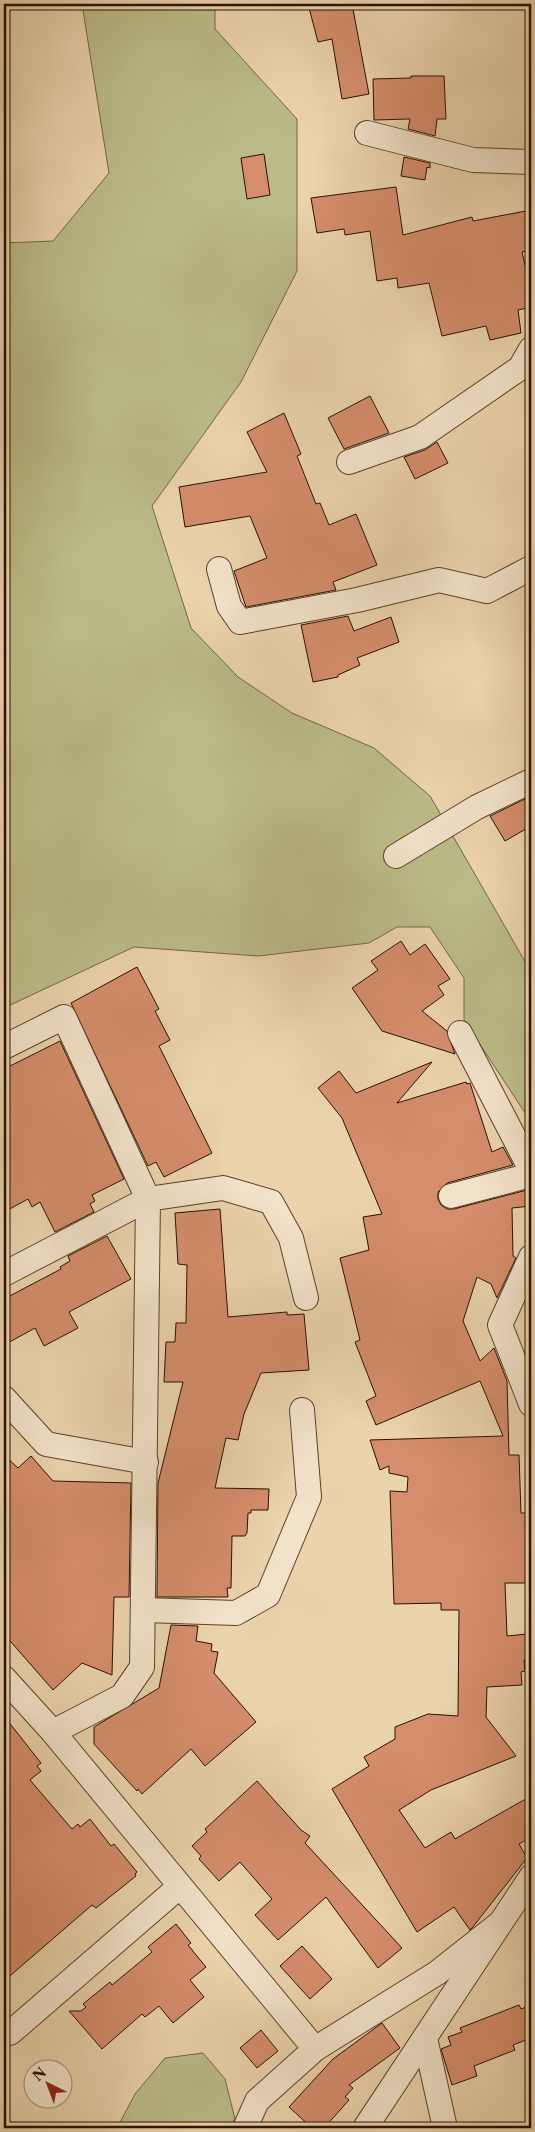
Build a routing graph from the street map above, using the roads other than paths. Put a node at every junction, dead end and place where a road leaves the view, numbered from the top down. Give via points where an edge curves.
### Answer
1 (367, 133) dead end
2 (531, 162) edge
3 (531, 349) edge
4 (349, 462) dead end
5 (531, 568) edge
6 (219, 569) dead end
7 (531, 781) edge
8 (396, 856) dead end
9 (460, 1033) dead end
10 (4, 1047) edge
11 (531, 1170) edge
12 (531, 1175) edge
13 (451, 1196) dead end
14 (148, 1198) junction
15 (531, 1257) edge
16 (4, 1274) edge
17 (306, 1298) dead end
18 (4, 1398) edge
19 (531, 1404) edge
20 (302, 1410) dead end
21 (146, 1462) junction
22 (144, 1610) junction
23 (4, 1678) edge
24 (53, 1732) junction
25 (531, 1877) edge
26 (179, 1887) junction
27 (499, 1924) junction
28 (10, 2033) dead end
29 (425, 2038) junction
30 (315, 2049) junction
31 (245, 2128) edge
32 (365, 2128) edge
33 (445, 2128) edge

1 - 2 street via 473,160
3 - 4 street via 520,368 420,437
5 - 6 street via 487,591 439,580 357,600 240,622 229,606
7 - 8 street via 477,807
9 - 11 street
10 - 14 street via 64,1018
12 - 13 street
14 - 16 street
14 - 17 street via 223,1188 271,1202 291,1238
14 - 21 street
15 - 19 street via 500,1325
18 - 21 street via 46,1444
20 - 22 street via 309,1497 268,1595 236,1613
21 - 22 street
22 - 24 street via 142,1667 122,1696
23 - 24 street
24 - 26 street
25 - 27 street
26 - 28 street
26 - 30 street
27 - 29 street
27 - 30 street via 437,1973
29 - 32 street
29 - 33 street
30 - 31 street via 257,2100

